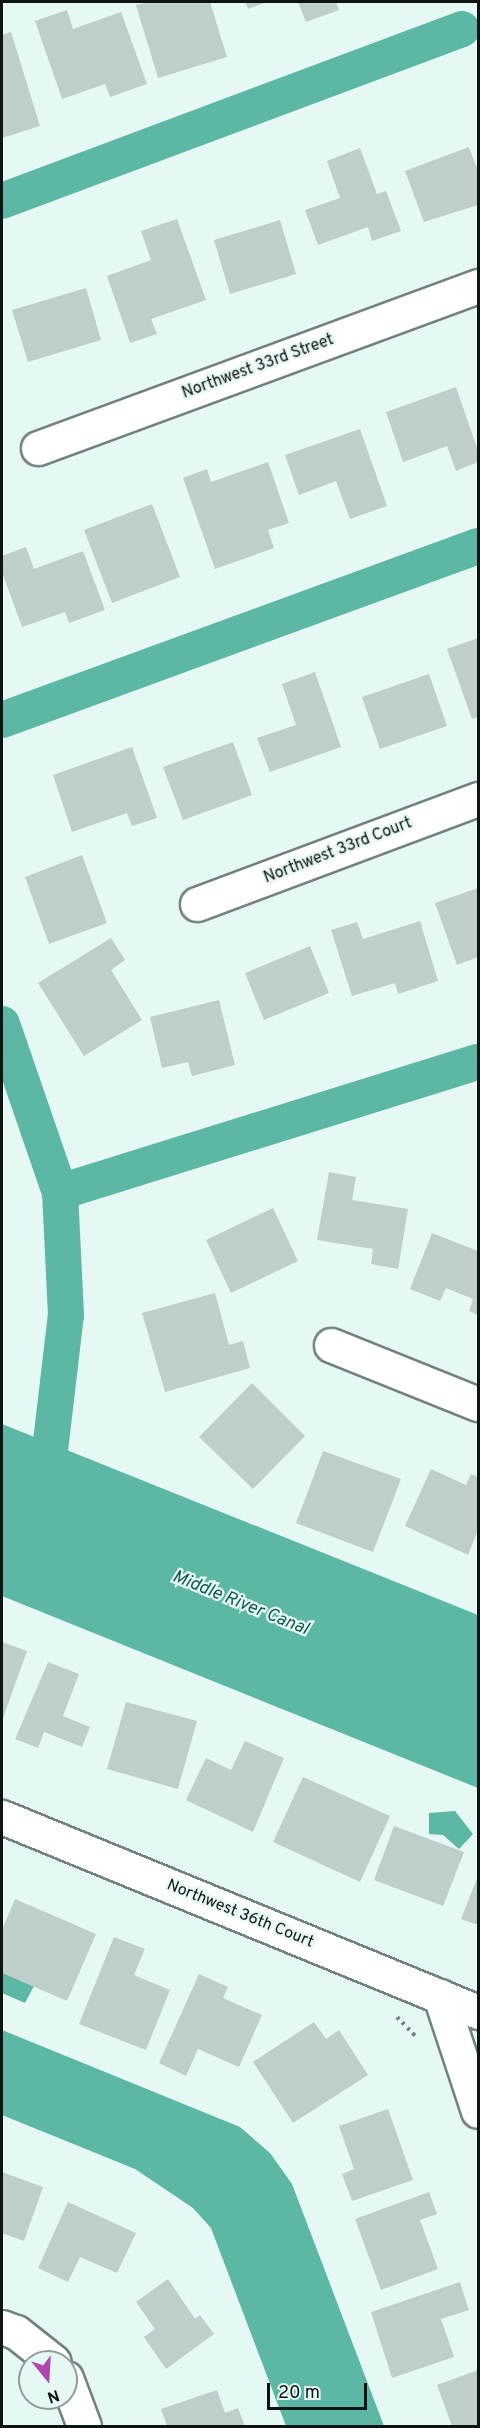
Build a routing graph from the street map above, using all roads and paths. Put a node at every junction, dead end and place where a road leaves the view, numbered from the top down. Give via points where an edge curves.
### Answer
1 (478, 286) edge
2 (38, 448) dead end
3 (478, 799) edge
4 (197, 904) dead end
5 (331, 1345) dead end
6 (478, 1404) edge
7 (2, 1817) edge
8 (440, 1996) junction
9 (478, 2012) edge
10 (393, 2014) dead end
11 (419, 2040) dead end
12 (478, 2111) edge
13 (2, 2326) edge
14 (39, 2350) edge
15 (78, 2410) edge
16 (84, 2427) edge

1 - 2 street, Northwest 33rd Street
3 - 4 street, Northwest 33rd Court
5 - 6 street
7 - 8 street, Northwest 36th Court
8 - 9 street, Northwest 36th Court
8 - 12 street
10 - 11 path
13 - 14 street
15 - 16 street

